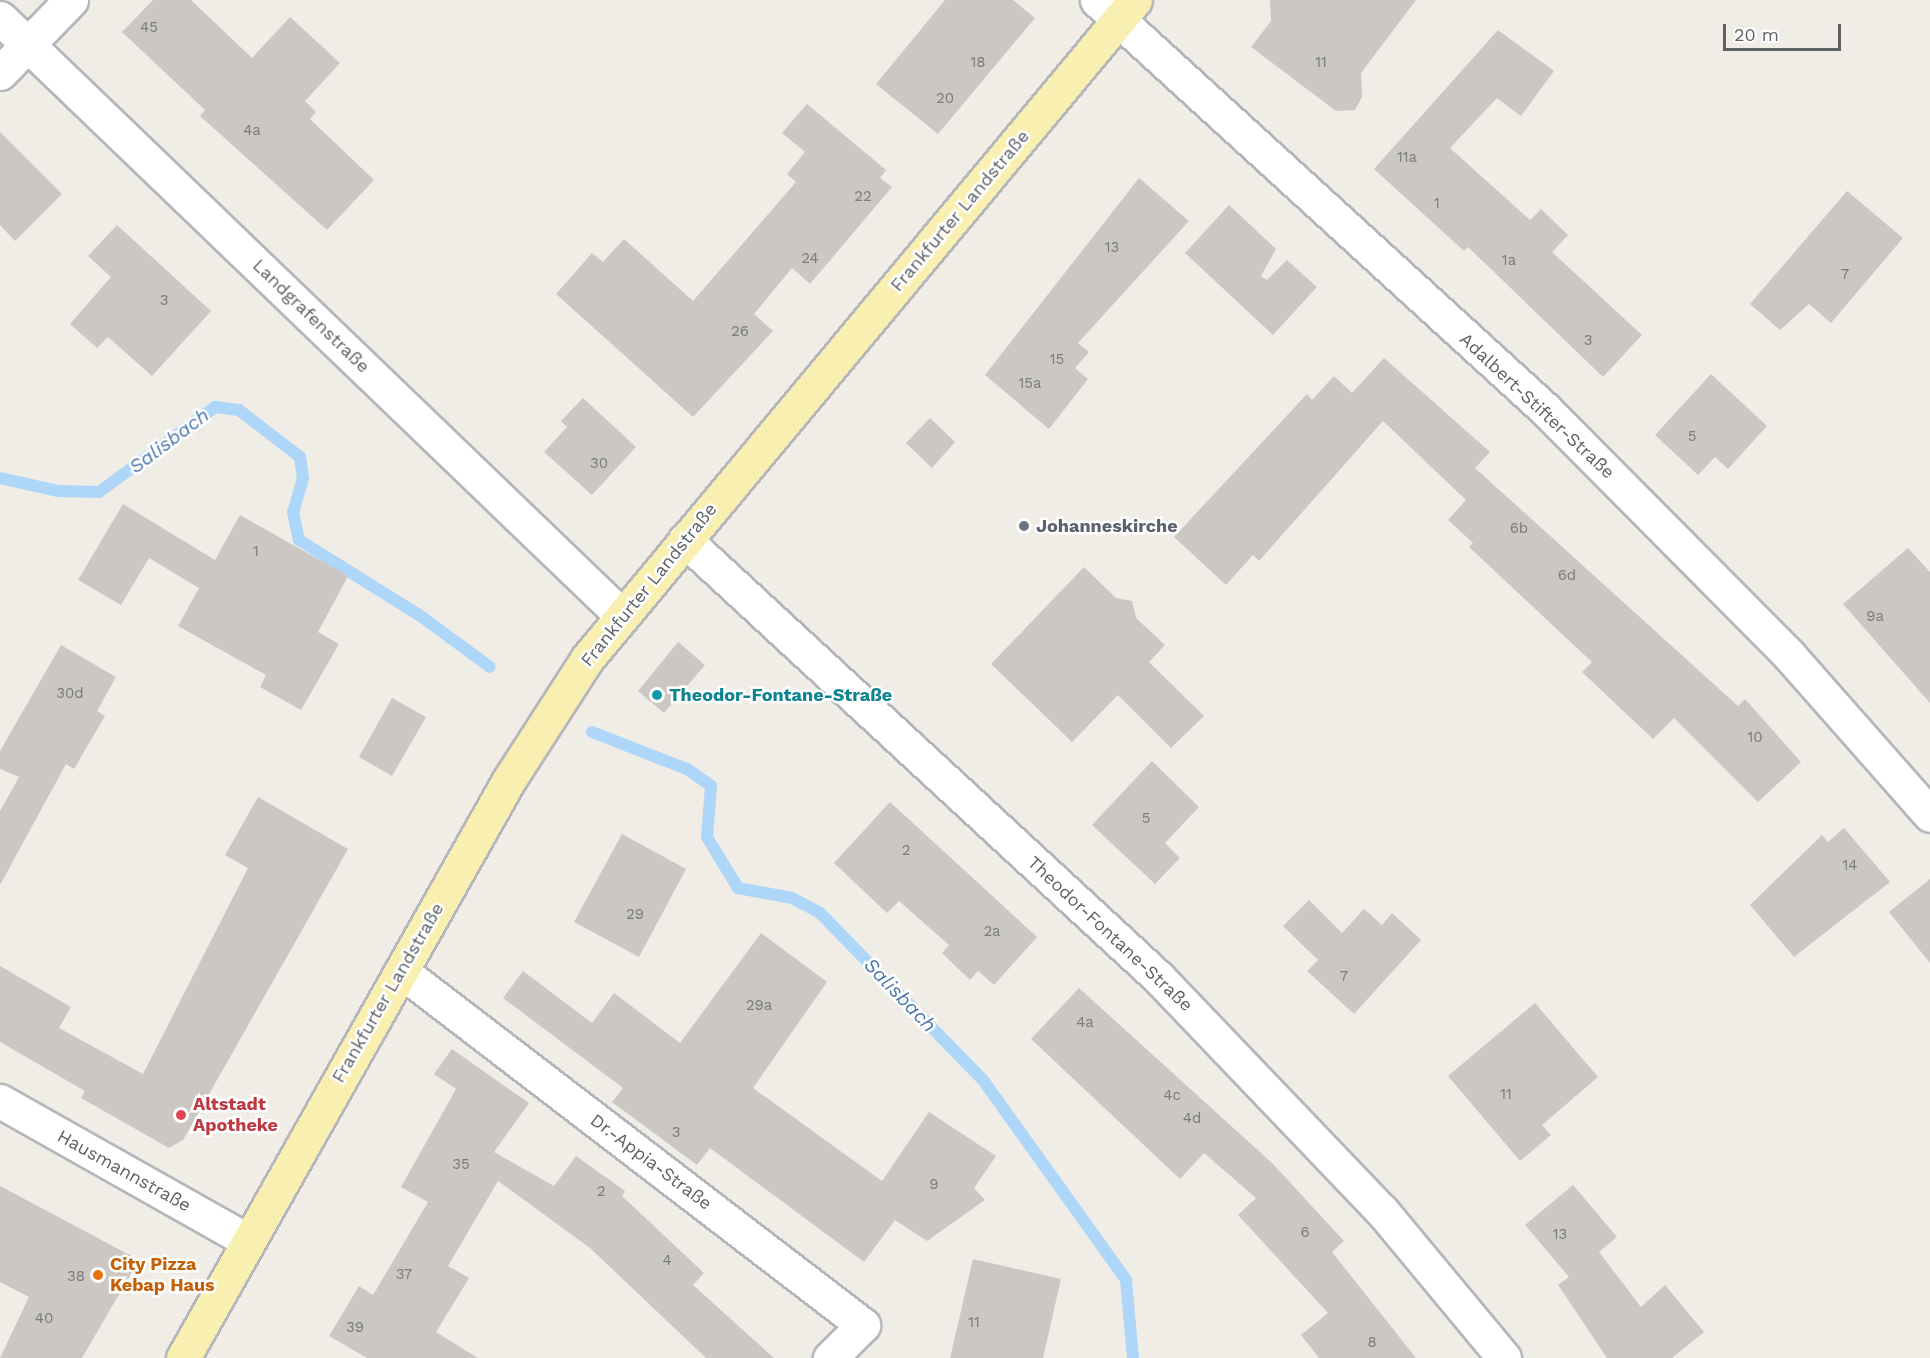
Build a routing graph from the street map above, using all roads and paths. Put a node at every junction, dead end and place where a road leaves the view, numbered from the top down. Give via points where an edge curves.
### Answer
1 (70, 0) edge
2 (1117, 7) edge
3 (0, 18) edge
4 (28, 44) junction
5 (0, 73) edge
6 (685, 540) junction
7 (621, 615) junction
8 (1930, 815) edge
9 (401, 971) junction
10 (0, 1101) edge
11 (247, 1240) junction
12 (183, 1358) edge
13 (830, 1358) edge
14 (1504, 1358) edge

1 - 4 street
2 - 6 main road, Frankfurter Landstraße
2 - 8 street, Adalbert-Stifter-Straße via 1546,410 1789,655
3 - 4 street, Landgrafenstraße
4 - 5 street
4 - 7 street, Landgrafenstraße
6 - 7 main road, Frankfurter Landstraße
6 - 14 street, Theodor-Fontane-Straße via 1159,978 1382,1211
7 - 9 main road, Frankfurter Landstraße via 508,780
9 - 11 main road, Frankfurter Landstraße
9 - 13 street, Dr.-Appia-Straße via 863,1325
10 - 11 street, Hausmannstraße
11 - 12 main road, Frankfurter Landstraße

